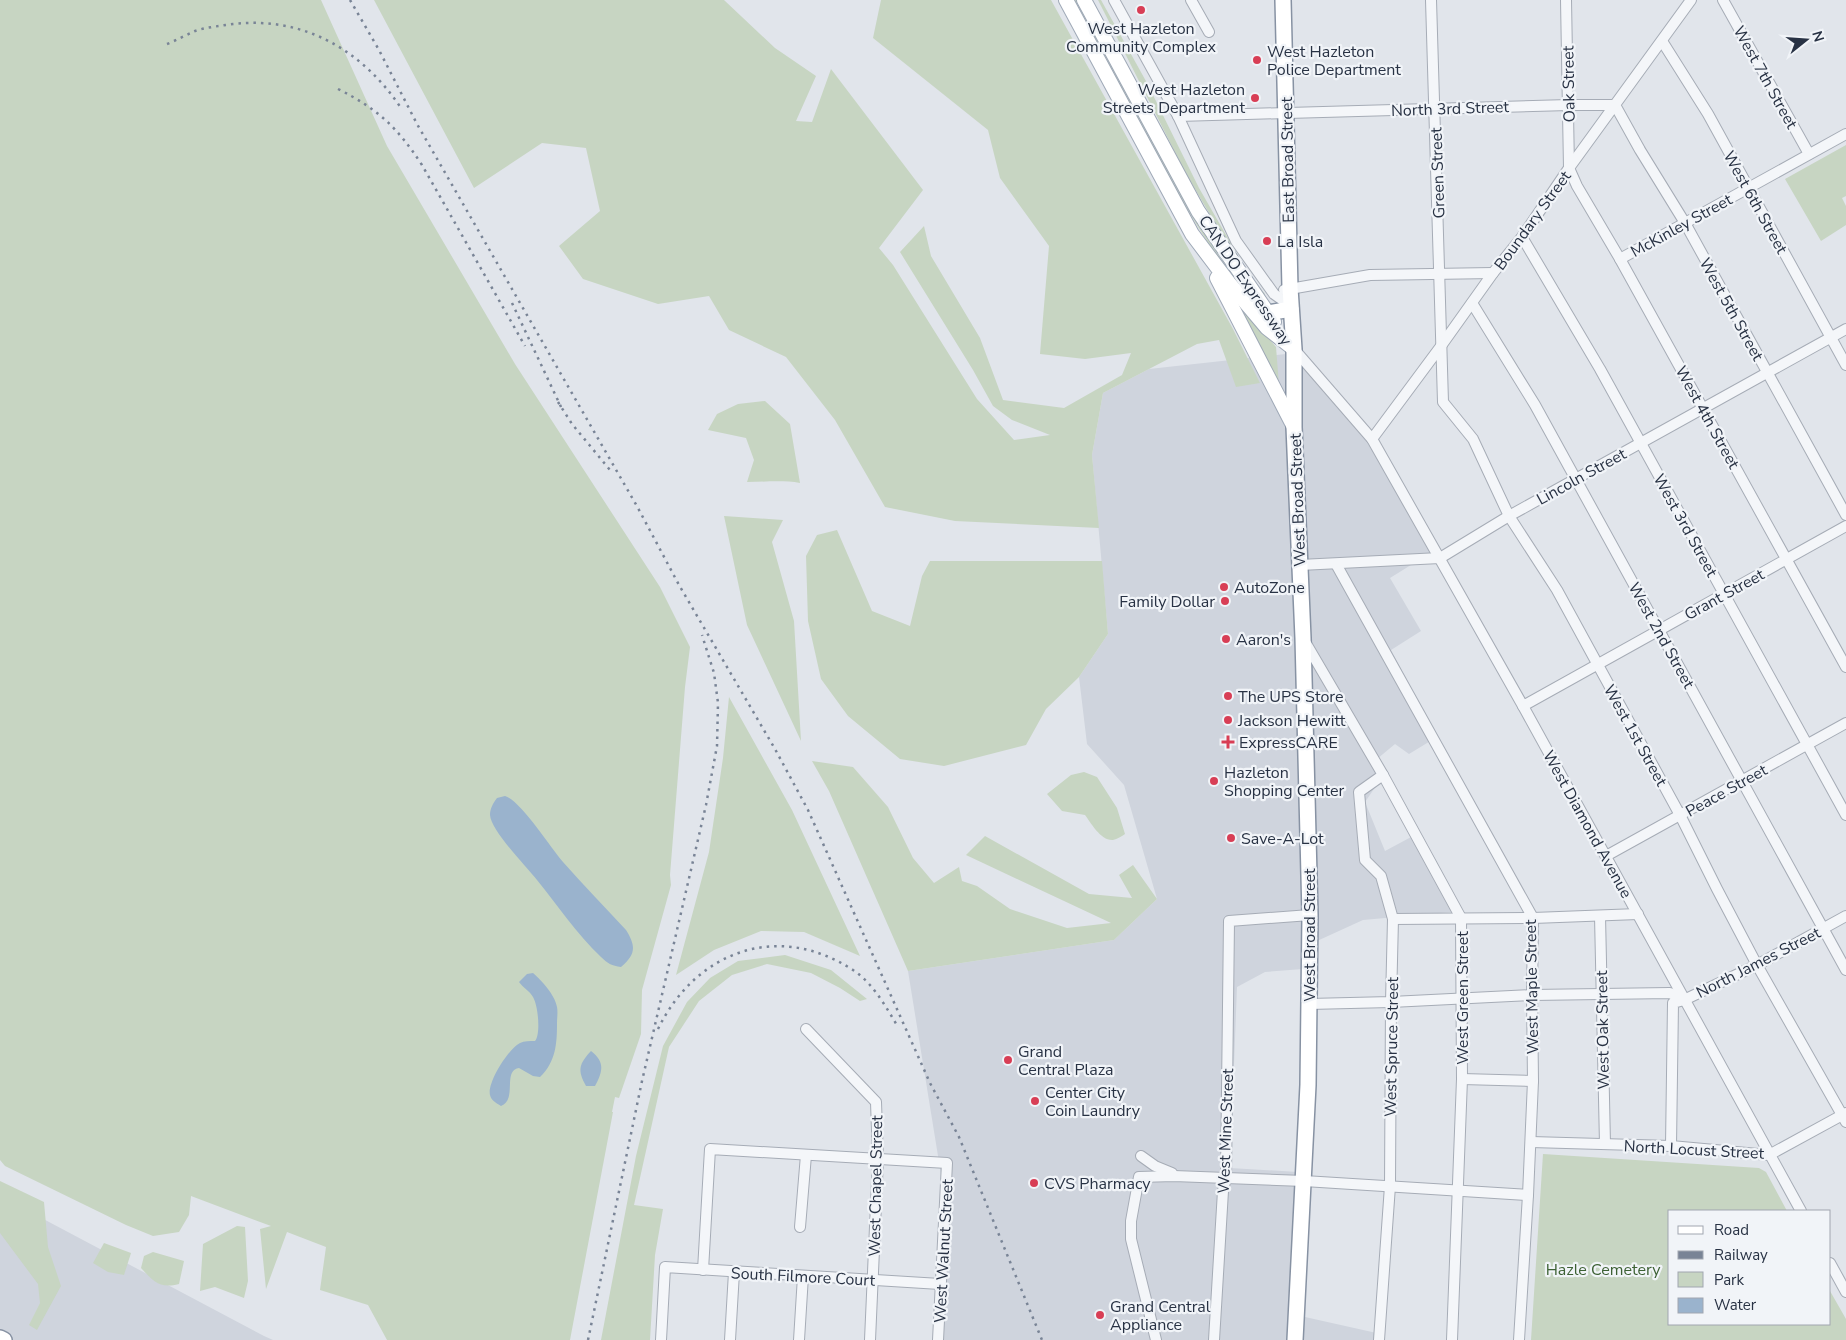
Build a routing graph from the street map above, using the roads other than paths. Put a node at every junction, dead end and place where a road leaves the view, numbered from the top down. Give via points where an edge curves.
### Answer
1 (1066, 0) edge
2 (1084, 0) edge
3 (1114, 0) edge
4 (1191, 0) edge
5 (1283, 0) edge
6 (1431, 0) edge
7 (1566, 0) edge
8 (1691, 0) edge
9 (1727, 1) edge
10 (1209, 32) dead end
11 (1662, 40) junction
12 (1569, 104) junction
13 (1615, 105) junction
14 (1435, 108) junction
15 (1285, 113) junction
16 (1178, 116) junction
17 (1846, 134) edge
18 (1809, 154) junction
19 (1569, 168) junction
20 (1748, 188) junction
21 (1685, 223) junction
22 (1192, 234) junction
23 (1522, 237) junction
24 (1620, 259) junction
25 (1440, 273) junction
26 (1493, 273) junction
27 (1290, 288) junction
28 (1274, 294) junction
29 (1472, 303) junction
30 (1291, 308) junction
31 (1268, 313) junction
32 (1846, 329) edge
33 (1831, 338) junction
34 (1441, 346) junction
35 (1294, 349) junction
36 (1846, 365) edge
37 (1768, 373) junction
38 (1703, 408) junction
39 (1294, 428) junction
40 (1372, 439) junction
41 (1640, 443) junction
42 (1576, 479) junction
43 (1846, 515) edge
44 (1509, 516) junction
45 (1846, 526) edge
46 (1440, 558) junction
47 (1786, 559) junction
48 (1336, 564) junction
49 (1300, 566) junction
50 (1724, 594) junction
51 (1659, 630) junction
52 (1303, 638) junction
53 (1597, 664) junction
54 (1846, 667) edge
55 (1523, 706) junction
56 (1846, 723) edge
57 (1807, 745) junction
58 (1383, 775) junction
59 (1742, 780) junction
60 (1680, 815) junction
61 (1846, 816) edge
62 (1606, 856) junction
63 (1638, 914) junction
64 (1310, 915) junction
65 (1600, 916) junction
66 (1846, 916) edge
67 (1393, 918) junction
68 (1461, 918) junction
69 (1532, 918) junction
70 (1822, 929) junction
71 (1757, 965) junction
72 (1846, 970) edge
73 (1602, 994) junction
74 (1532, 995) junction
75 (1463, 998) junction
76 (1684, 1000) junction
77 (1391, 1002) junction
78 (1309, 1004) junction
79 (806, 1029) dead end
80 (1462, 1080) junction
81 (1533, 1081) junction
82 (1845, 1116) edge
83 (1531, 1142) junction
84 (1605, 1144) junction
85 (1671, 1146) junction
86 (806, 1155) junction
87 (1769, 1155) junction
88 (1141, 1156) dead end
89 (878, 1159) junction
90 (1174, 1176) junction
91 (1226, 1177) junction
92 (1304, 1180) junction
93 (1390, 1186) junction
94 (1458, 1191) junction
95 (1528, 1195) junction
96 (1800, 1210) edge
97 (800, 1227) dead end
98 (1831, 1265) edge
99 (703, 1270) junction
100 (734, 1272) junction
101 (803, 1276) junction
102 (874, 1280) junction
103 (940, 1284) junction
104 (1846, 1292) edge
105 (0, 1338) edge
106 (4, 1340) edge
107 (661, 1340) edge
108 (730, 1340) edge
109 (799, 1340) edge
110 (870, 1340) edge
111 (938, 1340) edge
112 (1156, 1340) edge
113 (1214, 1340) edge
114 (1295, 1340) edge
115 (1379, 1340) edge
116 (1452, 1340) edge
117 (1519, 1340) edge

1 - 22 main road, CAN DO Expressway
2 - 31 main road, CAN DO Expressway via 1198,210
3 - 16 street
4 - 10 street
5 - 15 highway, East Broad Street
6 - 14 street, Green Street
7 - 12 street, Oak Street
8 - 11 street, Boundary Street
9 - 18 street, West 7th Street
11 - 13 street, Boundary Street
11 - 20 street, West 6th Street via 1708,114
12 - 13 street, North 3rd Street
12 - 14 street, North 3rd Street
12 - 19 street, Oak Street
13 - 19 street, Boundary Street
13 - 21 street, West 5th Street
14 - 15 street, North 3rd Street
14 - 25 street, Green Street
15 - 16 street, North 3rd Street
15 - 27 highway, East Broad Street
16 - 28 street via 1236,241
17 - 18 street, McKinley Street
18 - 20 street, McKinley Street
19 - 23 street, Boundary Street
19 - 24 street, West 4th Street
20 - 21 street, McKinley Street
20 - 33 street, West 6th Street
21 - 24 street, McKinley Street
21 - 37 street, West 5th Street
22 - 35 main road, CAN DO Expressway via 1267,328
22 - 39 main road
23 - 26 street, Boundary Street
23 - 41 street, West 3rd Street
24 - 38 street, West 4th Street
25 - 26 street
25 - 27 street via 1370,275
25 - 34 street, Green Street
26 - 29 street, Boundary Street
27 - 28 street
27 - 30 highway, East Broad Street
28 - 30 street
29 - 34 street, Boundary Street
29 - 42 street, West 2nd Street
30 - 31 highway
30 - 35 highway, East Broad Street
31 - 35 main road, CAN DO Expressway
32 - 33 street, Lincoln Street
33 - 36 street, West 6th Street
33 - 37 street, Lincoln Street
34 - 40 street, Boundary Street
34 - 44 street, West 1st Street via 1444,402 1473,439
35 - 39 highway, West Broad Street
35 - 40 street, West Diamond Avenue
37 - 38 street, Lincoln Street
37 - 43 street, West 5th Street
38 - 41 street, Lincoln Street
38 - 47 street, West 4th Street
39 - 49 highway, West Broad Street
40 - 46 street, West Diamond Avenue
41 - 42 street, Lincoln Street
41 - 50 street, West 3rd Street
42 - 44 street, Lincoln Street
42 - 51 street, West 2nd Street
44 - 46 street, Lincoln Street
44 - 53 street, West 1st Street via 1557,590
45 - 47 street, Grant Street
46 - 48 street, Lincoln Street
46 - 55 street, West Diamond Avenue
47 - 50 street, Grant Street
47 - 54 street, West 4th Street
48 - 49 street, Lincoln Street
48 - 69 street, West Maple Street
49 - 52 highway, West Broad Street
50 - 51 street, Grant Street
50 - 57 street, West 3rd Street
51 - 53 street, Grant Street
51 - 59 street, West 2nd Street
52 - 58 street, West Green Street
52 - 64 highway, West Broad Street
53 - 55 street, Grant Street
53 - 60 street, West 1st Street
55 - 62 street, West Diamond Avenue
56 - 57 street, Peace Street
57 - 59 street, Peace Street
57 - 61 street, West 3rd Street
58 - 67 street, West Spruce Street via 1359,792 1365,860 1381,876
58 - 68 street, West Green Street
59 - 60 street, Peace Street
59 - 70 street, West 2nd Street
60 - 62 street, Peace Street
60 - 71 street, West 1st Street
62 - 63 street, West Diamond Avenue
63 - 65 street
63 - 76 street, West Diamond Avenue
64 - 78 highway, West Broad Street
64 - 91 street, West Mine Street via 1229,921
65 - 69 street
65 - 73 street, West Oak Street
66 - 70 street, North James Street
67 - 68 street
67 - 77 street, West Spruce Street
68 - 69 street
68 - 75 street, West Green Street
69 - 74 street, West Maple Street
70 - 71 street, North James Street
70 - 72 street, West 2nd Street
71 - 76 street, North James Street
71 - 82 street, West 1st Street
73 - 74 street, North James Street
73 - 76 street, North James Street via 1670,993
73 - 84 street, West Oak Street
74 - 75 street, North James Street
74 - 81 street, West Maple Street
75 - 77 street, North James Street
75 - 80 street, West Green Street
76 - 85 street via 1673,1003
76 - 87 street, West Diamond Avenue
77 - 78 street, North James Street
77 - 93 street, West Spruce Street
78 - 92 highway, West Broad Street
79 - 89 street, West Chapel Street via 876,1102
80 - 81 street
80 - 94 street, West Green Street
81 - 83 street, West Maple Street
82 - 87 street, North Locust Street
83 - 84 street, North Locust Street
83 - 95 street, West Maple Street
84 - 85 street, North Locust Street
85 - 87 street, North Locust Street
86 - 89 street
86 - 97 street
86 - 99 street via 710,1149
87 - 96 street, West Diamond Avenue
88 - 90 street
89 - 102 street, West Chapel Street
89 - 103 street, West Walnut Street via 947,1163
90 - 91 street
90 - 112 street via 1139,1177 1131,1221 1131,1239
91 - 92 street
91 - 113 street, West Mine Street
92 - 93 street
92 - 114 highway, West Broad Street
93 - 94 street
93 - 115 street, West Spruce Street
94 - 95 street
94 - 116 street, West Green Street
95 - 117 street, West Maple Street
98 - 104 street
99 - 100 street, South Filmore Court
99 - 107 street, South Filmore Court via 665,1267
100 - 101 street, South Filmore Court
100 - 108 street
101 - 102 street, South Filmore Court
101 - 109 street
102 - 103 street, South Filmore Court
102 - 110 street, West Chapel Street
103 - 111 street, West Walnut Street
105 - 106 highway

